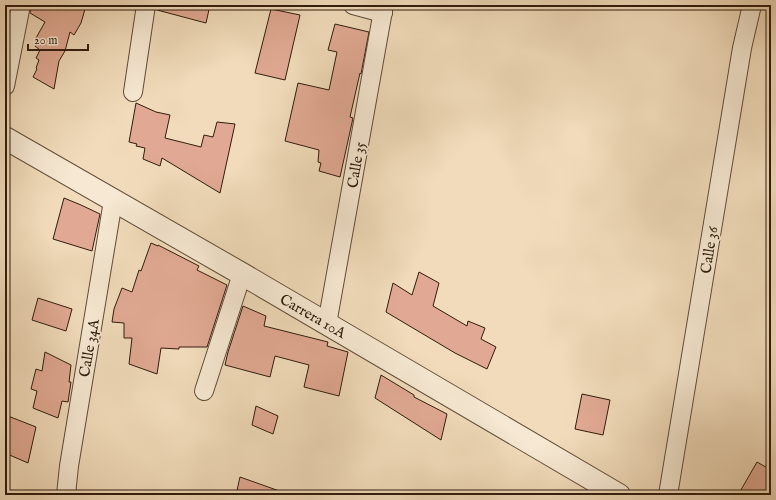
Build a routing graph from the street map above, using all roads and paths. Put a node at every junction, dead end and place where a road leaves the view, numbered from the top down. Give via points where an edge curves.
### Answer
1 (21, 5) edge
2 (146, 5) edge
3 (353, 5) edge
4 (752, 5) edge
5 (384, 9) edge
6 (5, 86) edge
7 (133, 92) dead end
8 (5, 138) edge
9 (113, 201) junction
10 (242, 274) junction
11 (327, 324) junction
12 (204, 391) dead end
13 (69, 466) junction
14 (66, 495) edge
15 (73, 495) edge
16 (619, 495) edge
17 (668, 495) edge

1 - 6 street
2 - 7 street
3 - 5 street
4 - 17 street, Calle 36 via 742,48
5 - 11 street, Calle 35
8 - 9 street, Carrera 10A
9 - 10 street, Carrera 10A
9 - 13 street, Calle 34A
10 - 11 street, Carrera 10A
10 - 12 street
11 - 16 street, Carrera 10A
13 - 14 street, Calle 34A
13 - 15 street

